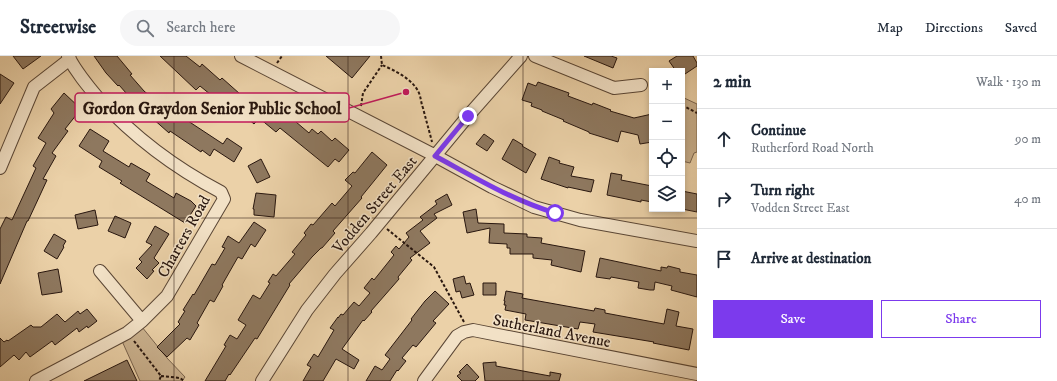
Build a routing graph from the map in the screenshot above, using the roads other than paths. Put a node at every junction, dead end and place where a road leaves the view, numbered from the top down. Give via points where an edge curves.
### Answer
1 (241, 56) edge
2 (521, 56) edge
3 (535, 56) edge
4 (69, 58) edge
5 (641, 85) dead end
6 (435, 156) junction
7 (0, 168) edge
8 (697, 241) edge
9 (100, 271) dead end
10 (142, 321) junction
11 (697, 374) edge
12 (36, 381) edge
13 (262, 381) edge
14 (424, 381) edge

1 - 6 street
2 - 6 street, Vodden Street East
3 - 5 street via 614,88
4 - 7 street via 34,87
4 - 10 street, Charters Road via 82,80 117,118 172,163 221,192 224,199 167,296
6 - 8 street via 534,207 580,220
6 - 13 street, Vodden Street East via 334,274 307,310
9 - 10 street
10 - 12 street, Charters Road via 127,333
11 - 14 street, Sutherland Avenue via 469,331 457,336

